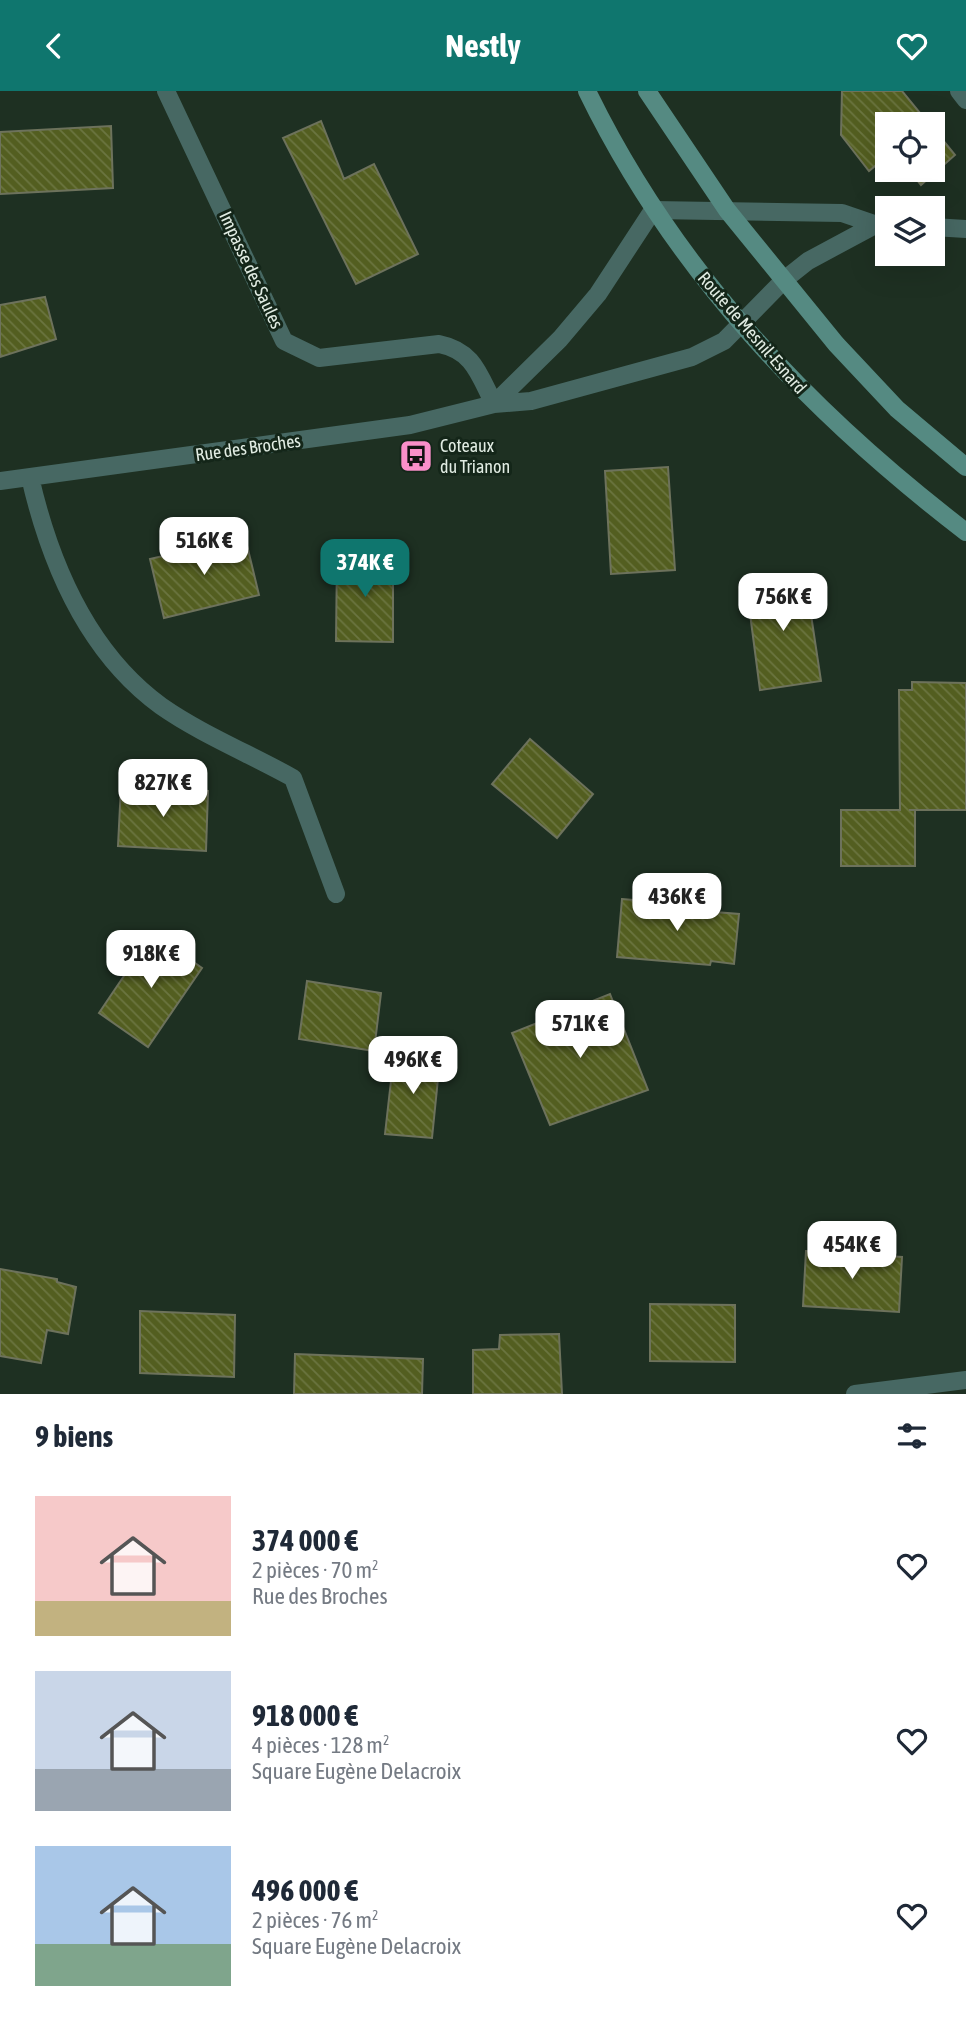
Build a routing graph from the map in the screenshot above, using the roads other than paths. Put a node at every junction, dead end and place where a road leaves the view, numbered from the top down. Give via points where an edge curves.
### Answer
1 (166, 91) edge
2 (587, 91) edge
3 (647, 91) edge
4 (959, 91) edge
5 (966, 100) edge
6 (727, 209) junction
7 (653, 211) junction
8 (875, 224) edge
9 (945, 228) edge
10 (875, 229) edge
11 (966, 229) edge
12 (784, 280) junction
13 (739, 324) junction
14 (494, 404) junction
15 (966, 467) edge
16 (30, 477) junction
17 (0, 481) edge
18 (966, 532) edge
19 (336, 894) dead end
20 (966, 1380) edge
21 (855, 1394) edge

1 - 14 street, Impasse des Saules via 284,341 319,358 439,344 457,347 470,358
2 - 7 main road, Route de Mesnil-Esnard
3 - 6 main road
4 - 5 street
6 - 7 street
6 - 8 street via 842,212
6 - 12 main road
7 - 13 main road, Route de Mesnil-Esnard
7 - 14 street via 598,294
9 - 11 street
10 - 12 street, Rue des Broches via 808,261
12 - 13 street, Rue des Broches
12 - 15 main road via 897,409
13 - 14 street, Rue des Broches via 724,341 692,357 531,401
13 - 18 main road, Route de Mesnil-Esnard via 823,413
14 - 16 street, Rue des Broches via 410,425
16 - 17 street, Rue des Broches
16 - 19 street via 50,552 102,646 124,674 164,708 293,778
20 - 21 street

